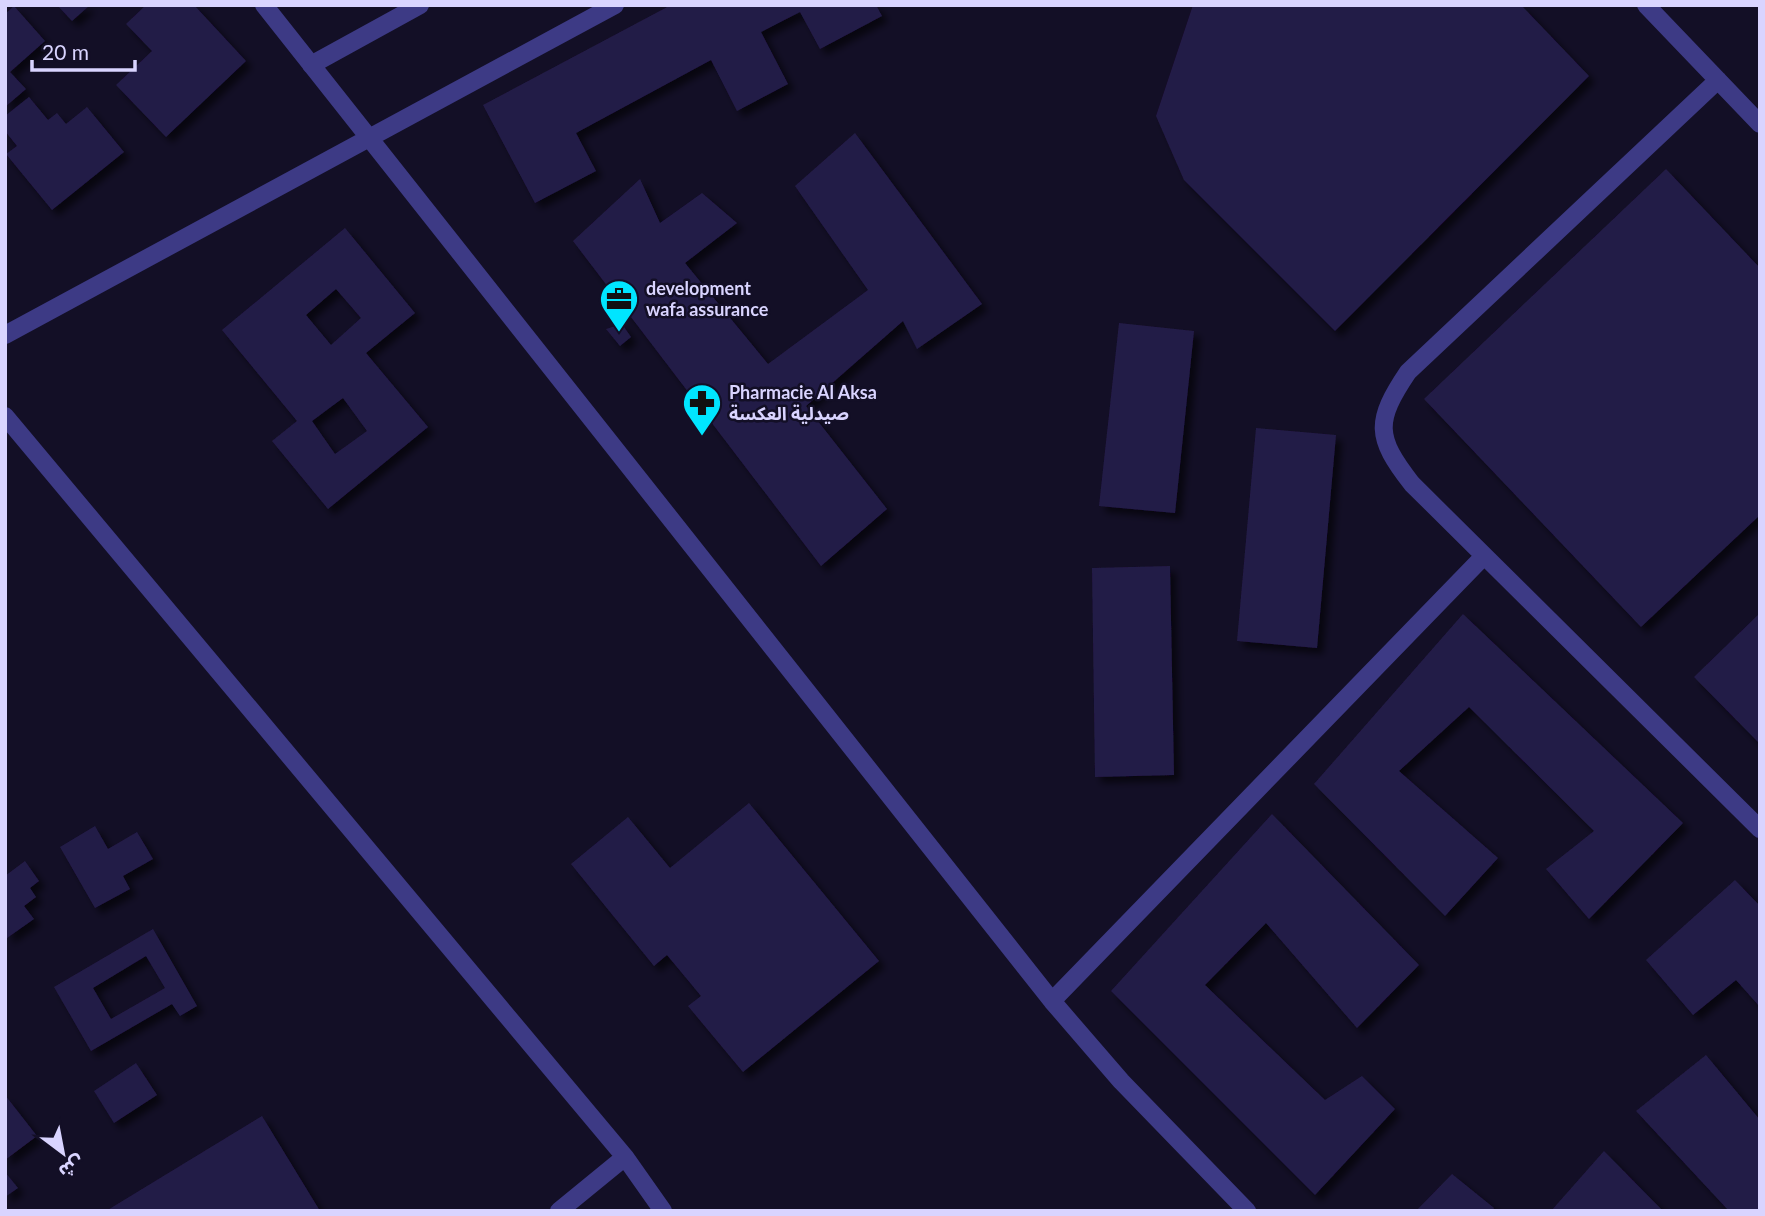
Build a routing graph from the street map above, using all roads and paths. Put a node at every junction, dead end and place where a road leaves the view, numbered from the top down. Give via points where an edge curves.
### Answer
1 (264, 5) edge
2 (420, 5) edge
3 (615, 5) edge
4 (1647, 5) edge
5 (311, 65) junction
6 (1718, 80) junction
7 (1760, 124) edge
8 (368, 139) junction
9 (5, 335) edge
10 (5, 416) edge
11 (1483, 557) junction
12 (1760, 830) edge
13 (1052, 1000) junction
14 (625, 1157) junction
15 (559, 1211) edge
16 (663, 1211) edge
17 (1247, 1211) edge

1 - 5 street
2 - 5 street
3 - 8 street
4 - 6 street
5 - 8 street
6 - 7 street
6 - 11 street via 1408,372 1386,406 1382,423 1390,455
8 - 9 street
8 - 13 street
10 - 14 street
11 - 12 street
11 - 13 street
13 - 17 street via 1121,1081
14 - 15 street
14 - 16 street

